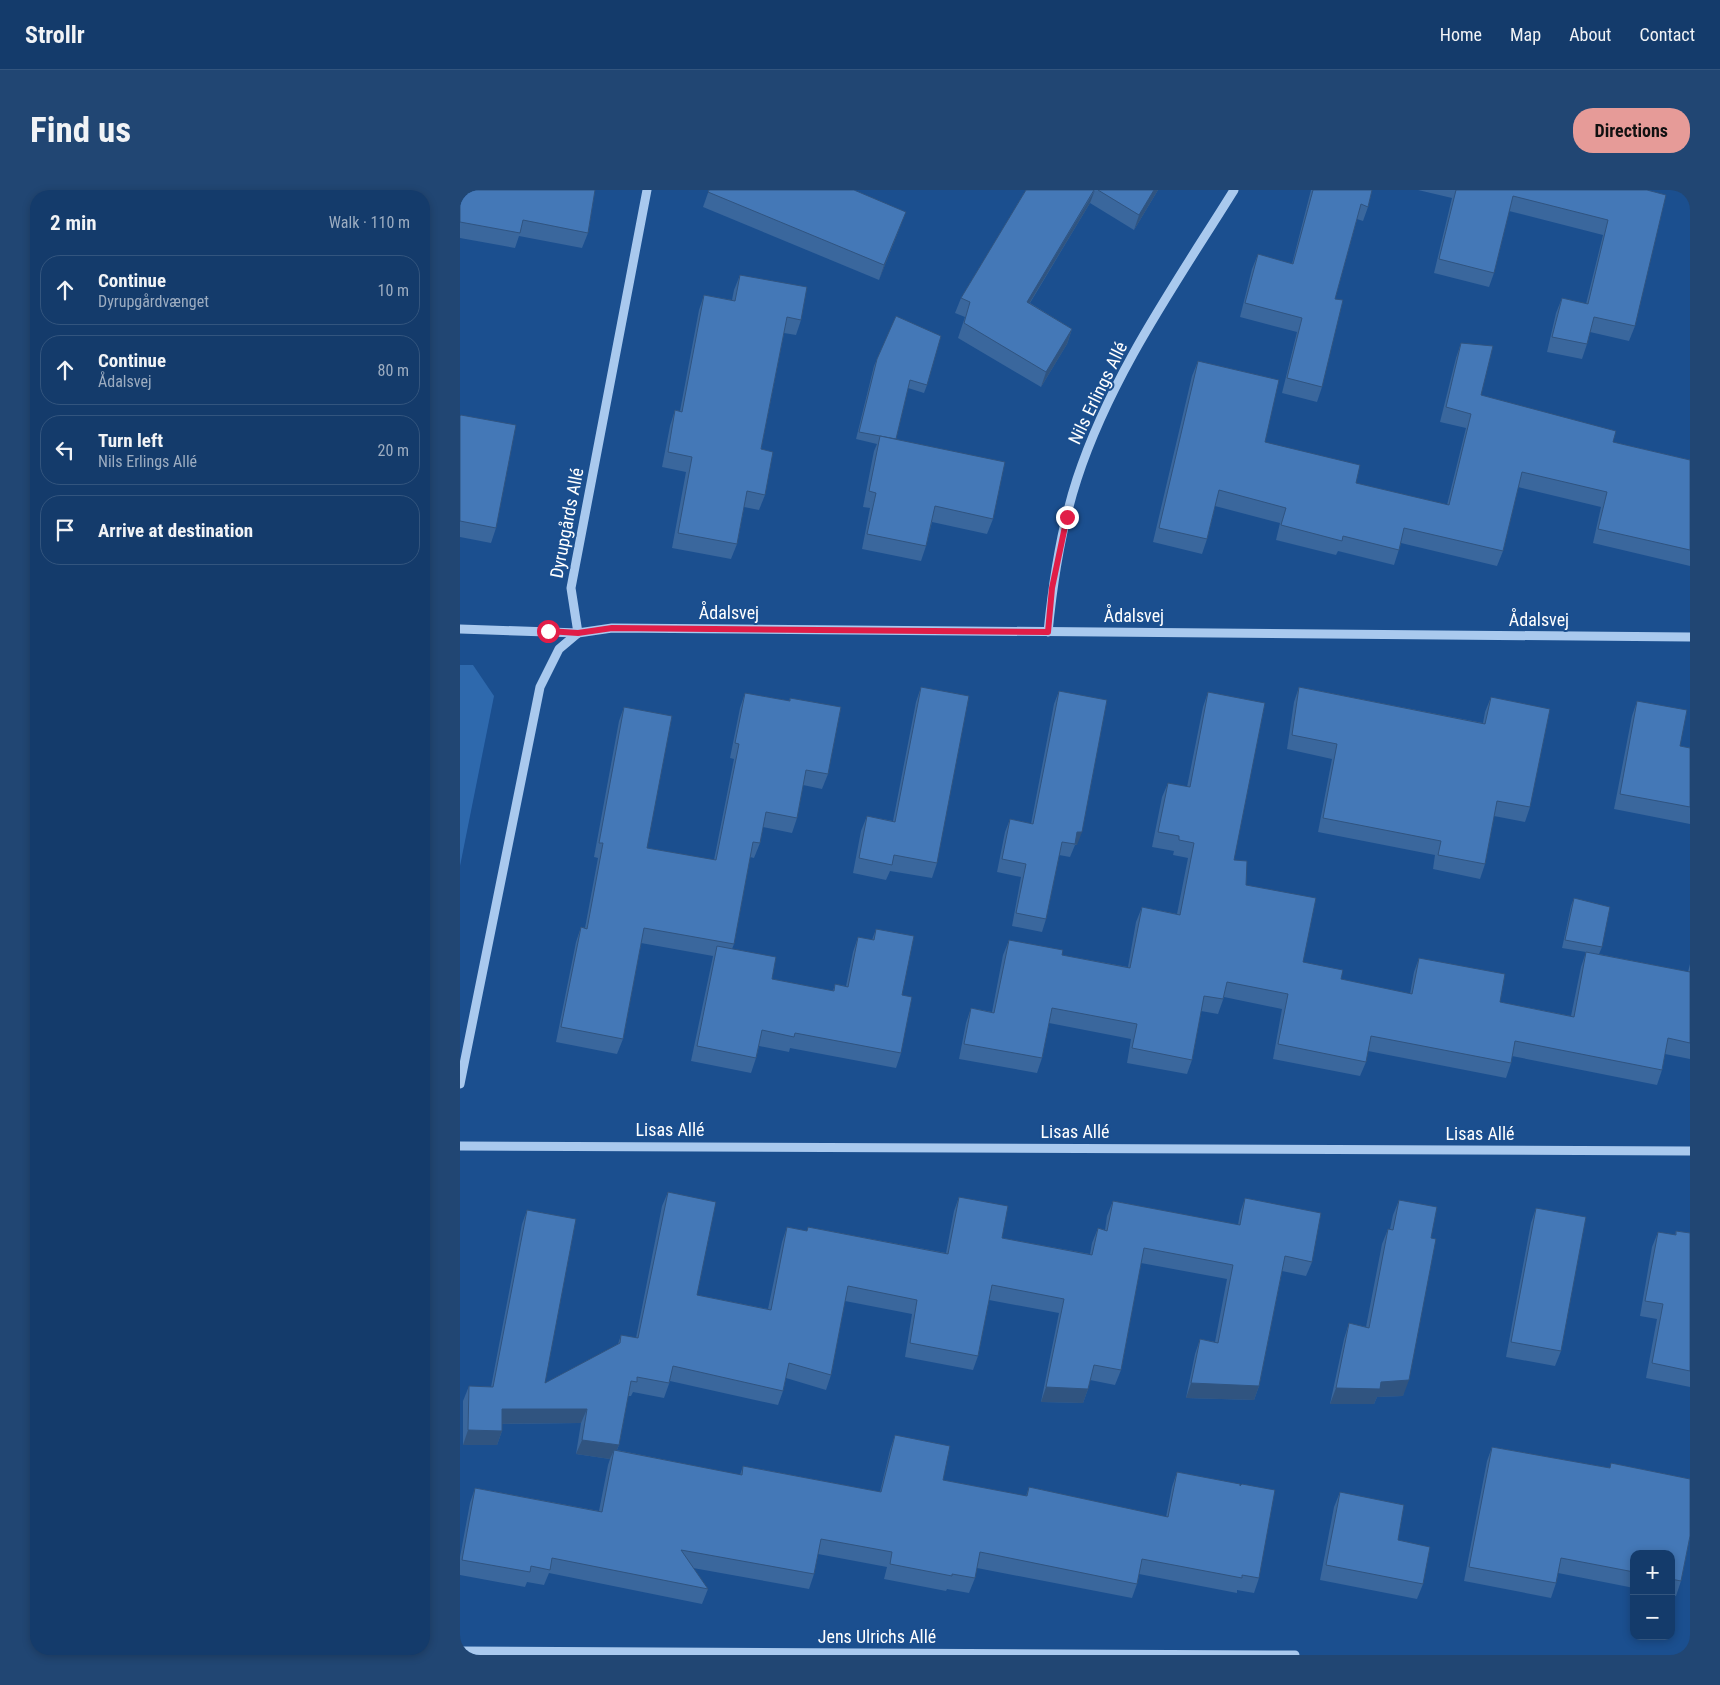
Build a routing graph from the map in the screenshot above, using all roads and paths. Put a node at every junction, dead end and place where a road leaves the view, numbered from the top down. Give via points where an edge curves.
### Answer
1 (647, 190) edge
2 (1234, 190) edge
3 (460, 629) edge
4 (1048, 632) junction
5 (578, 633) junction
6 (1690, 637) edge
7 (460, 1084) edge
8 (460, 1146) edge
9 (1690, 1152) edge
10 (460, 1651) edge
11 (1294, 1655) edge

1 - 5 street, Dyrupgårds Allé via 571,588
2 - 4 street, Nils Erlings Allé via 1125,367 1105,407 1077,480 1067,517 1052,588
3 - 5 street, Ådalsvej
4 - 5 street, Ådalsvej via 612,628
4 - 6 street, Ådalsvej
5 - 7 street via 559,649 540,687
8 - 9 street, Lisas Allé
10 - 11 street, Jens Ulrichs Allé

